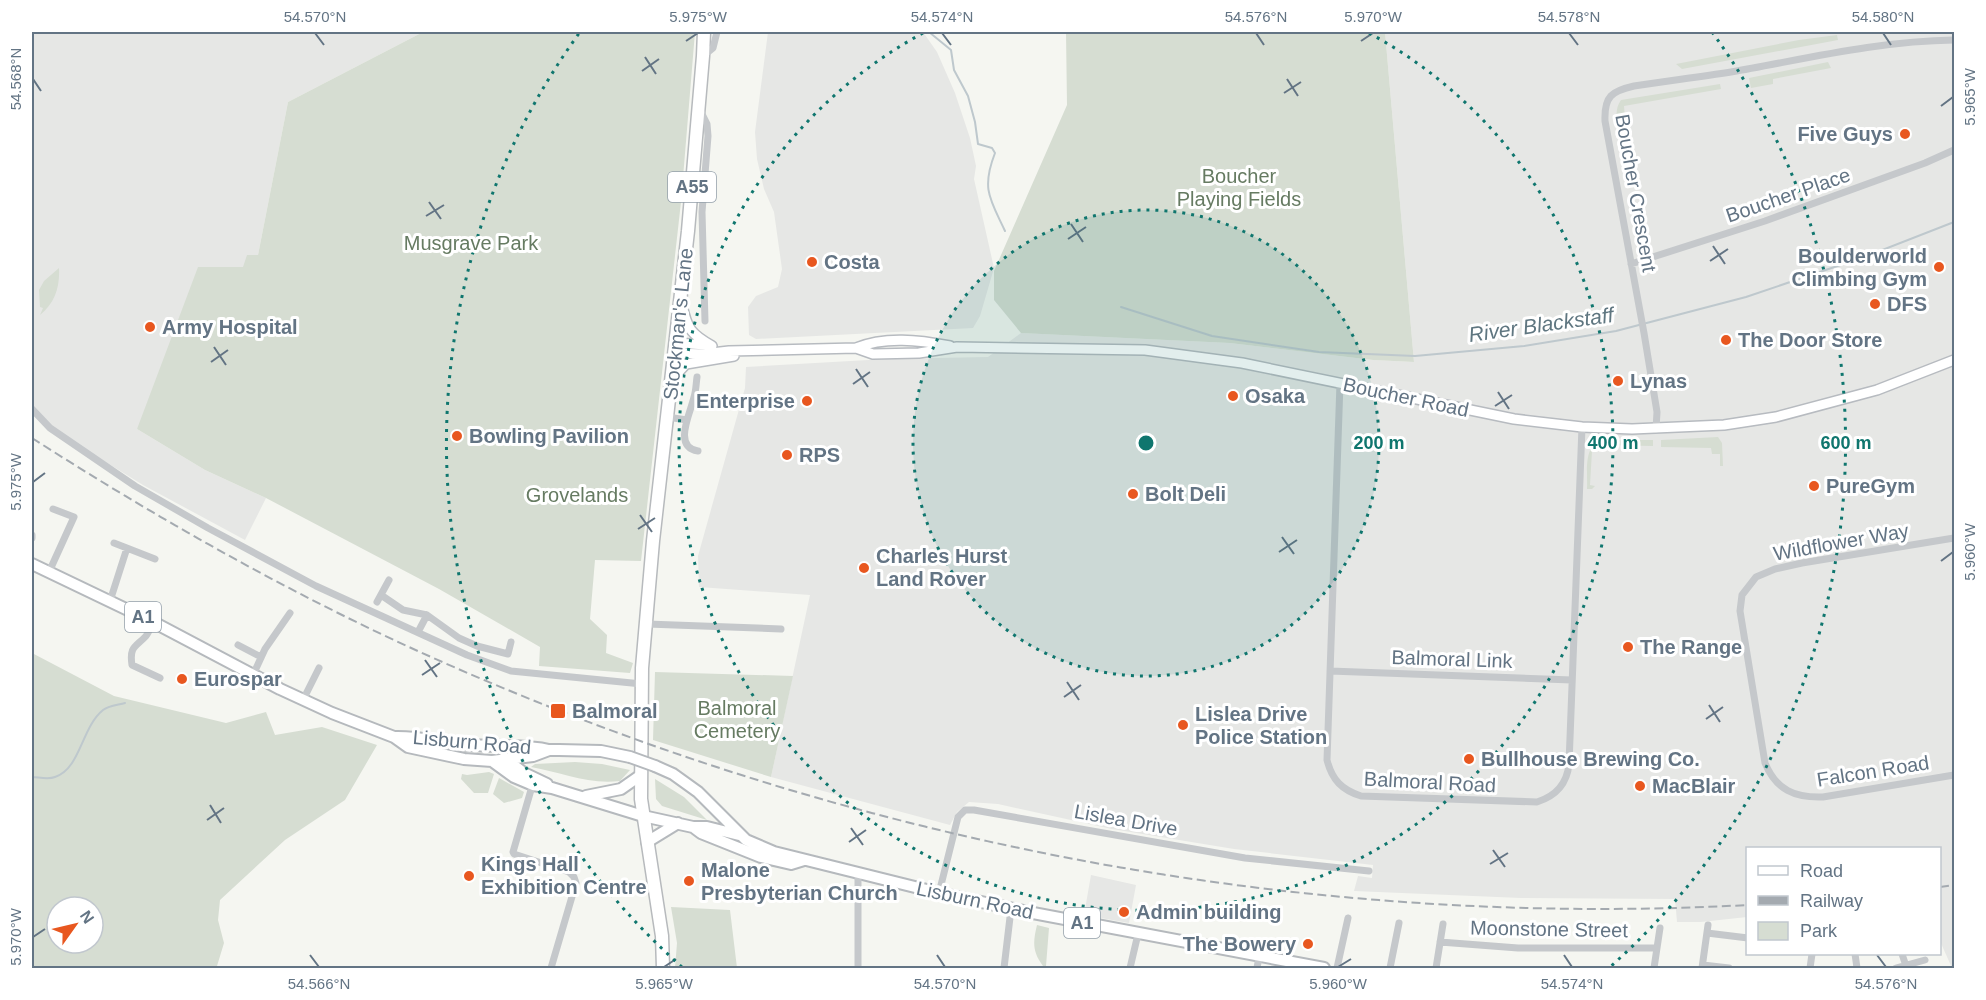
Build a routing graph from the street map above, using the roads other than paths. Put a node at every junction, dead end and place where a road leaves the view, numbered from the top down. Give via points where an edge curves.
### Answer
1 (704, 32) edge
2 (717, 32) edge
3 (1954, 40) edge
4 (703, 56) junction
5 (699, 107) junction
6 (1954, 150) edge
7 (688, 231) junction
8 (702, 236) junction
9 (1631, 264) junction
10 (681, 299) junction
11 (705, 321) dead end
12 (712, 346) junction
13 (676, 348) junction
14 (729, 351) junction
15 (754, 351) junction
16 (1954, 360) edge
17 (697, 377) dead end
18 (672, 379) junction
19 (1340, 383) junction
20 (32, 409) edge
21 (668, 417) junction
22 (687, 420) junction
23 (1582, 427) junction
24 (1656, 429) junction
25 (698, 451) dead end
26 (53, 509) dead end
27 (1954, 538) edge
28 (114, 543) dead end
29 (127, 548) junction
30 (155, 559) dead end
31 (32, 564) edge
32 (48, 572) junction
33 (389, 579) dead end
34 (110, 601) junction
35 (290, 613) dead end
36 (426, 615) junction
37 (153, 622) junction
38 (647, 624) junction
39 (781, 629) dead end
40 (418, 632) junction
41 (511, 642) dead end
42 (238, 645) dead end
43 (261, 657) junction
44 (319, 668) dead end
45 (1330, 671) junction
46 (253, 675) junction
47 (160, 678) dead end
48 (1572, 680) junction
49 (642, 684) junction
50 (303, 700) junction
51 (394, 737) junction
52 (470, 745) junction
53 (549, 750) junction
54 (506, 760) junction
55 (492, 761) junction
56 (1769, 772) joint
57 (641, 775) junction
58 (1954, 775) edge
59 (534, 782) junction
60 (583, 797) junction
61 (644, 816) junction
62 (678, 824) junction
63 (693, 827) junction
64 (739, 835) junction
65 (647, 842) junction
66 (804, 860) junction
67 (1369, 871) dead end
68 (858, 874) junction
69 (939, 893) junction
70 (1011, 909) junction
71 (1348, 918) dead end
72 (1398, 923) dead end
73 (1443, 924) dead end
74 (1660, 928) dead end
75 (1138, 934) junction
76 (1746, 938) edge
77 (1440, 942) junction
78 (1657, 948) junction
79 (1902, 955) edge
80 (1925, 960) dead end
81 (1258, 963) edge
82 (1906, 966) junction
83 (1702, 967) edge
84 (551, 969) edge
85 (663, 969) edge
86 (858, 969) edge
87 (1004, 969) edge
88 (1130, 969) edge
89 (1324, 969) edge
90 (1337, 969) edge
91 (1390, 969) edge
92 (1436, 969) edge
93 (1654, 969) edge
94 (1729, 969) edge
95 (1896, 969) edge

1 - 4 highway, Stockman's Lane / A55
2 - 4 street, Stockman's Lane via 713,48
3 - 9 street, Boucher Crescent via 1822,53 1614,92 1605,108 1605,121
4 - 5 highway, Stockman's Lane / A55
5 - 7 highway, Stockman's Lane / A55
5 - 8 street, Stockman's Lane via 708,136
6 - 9 street, Boucher Place via 1765,221
7 - 8 street, Stockman's Lane
7 - 10 highway, Stockman's Lane / A55
8 - 11 street, Stockman's Lane
9 - 24 street, Boucher Crescent via 1657,412
10 - 12 street via 692,333
10 - 13 highway, Stockman's Lane / A55
12 - 13 street, Boucher Road
12 - 14 street, Boucher Road
13 - 14 street, Boucher Road via 703,354
13 - 18 highway, Stockman's Lane / A55
14 - 15 street, Boucher Road
15 - 18 street via 686,364
15 - 19 street, Boucher Road via 856,348 873,354 957,347 1145,350 1242,363
16 - 24 street, Boucher Road via 1877,390 1776,417
17 - 22 street, Stockman's Lane
18 - 21 highway, Stockman's Lane / A55
19 - 23 street, Boucher Road via 1514,419
19 - 45 street, Balmoral Road
20 - 40 street via 50,428 135,486 316,586
21 - 22 street, Stockman's Lane
21 - 38 highway, Stockman's Lane / A55
22 - 25 street, Stockman's Lane via 687,446
23 - 24 street, Boucher Road
23 - 48 street, Balmoral Road
26 - 32 street via 74,517
27 - 56 street, Wildflower Way via 1802,563 1756,577 1742,595 1740,611
28 - 29 street
29 - 30 street
29 - 34 street
31 - 32 main road, A1
32 - 34 main road, A1
33 - 36 street via 379,598 403,610
34 - 37 main road, A1
35 - 43 street
36 - 40 street
36 - 41 street via 477,646 508,654
37 - 46 main road, A1
37 - 47 street via 132,650 131,658 132,665
38 - 39 street
38 - 49 highway, Stockman's Lane / A55
40 - 49 street via 511,671
42 - 43 street
43 - 46 street
44 - 50 street
45 - 48 street, Balmoral Link
45 - 48 street, Balmoral Road via 1327,760 1335,780 1361,796 1417,800 1526,803 1547,799 1568,775
46 - 50 main road, Lisburn Road / A1
49 - 57 highway, Stockman's Lane / A55
50 - 51 main road, Lisburn Road / A1
51 - 52 main road, Lisburn Road / A1
51 - 55 main road, Lisburn Road / A1 via 408,747
52 - 53 main road, Lisburn Road / A1
52 - 54 main road, A1 via 474,751 499,753
53 - 54 main road, Lisburn Road / A1
53 - 64 main road, Lisburn Road / A1, bridge via 601,751 630,757 673,774 698,792
54 - 55 main road, Lisburn Road / A1
54 - 59 main road, A1
55 - 59 main road, A1 via 514,777
56 - 58 street, Falcon Road via 1792,794 1807,798
57 - 60 main road via 621,789
57 - 61 highway, Stockman's Lane / A55
59 - 60 main road, A1
59 - 84 street via 513,852 569,872 576,883
60 - 61 main road, A1
61 - 62 main road, A1
61 - 65 highway, A55
62 - 63 main road, A1
62 - 65 main road
63 - 64 main road, A1 via 707,826
63 - 66 main road, A1 via 761,857 791,864
64 - 66 main road, Lisburn Road / A1 via 757,846
65 - 85 highway, A55 via 662,936
66 - 68 main road, Lisburn Road / A1
67 - 69 street, Lislea Drive via 1245,858 965,810 958,817
68 - 69 main road, Lisburn Road / A1
68 - 86 street
69 - 70 main road, Lisburn Road / A1
70 - 75 main road, Lisburn Road / A1
70 - 87 street
71 - 90 street
72 - 91 street
73 - 77 street
74 - 78 street
75 - 81 main road, Lisburn Road / A1
75 - 88 street
76 - 83 street via 1708,929
77 - 78 street, Moonstone Street via 1518,948
77 - 92 street
78 - 93 street
79 - 82 street
80 - 82 street
81 - 89 main road, Lisburn Road / A1
82 - 95 street
83 - 94 street

